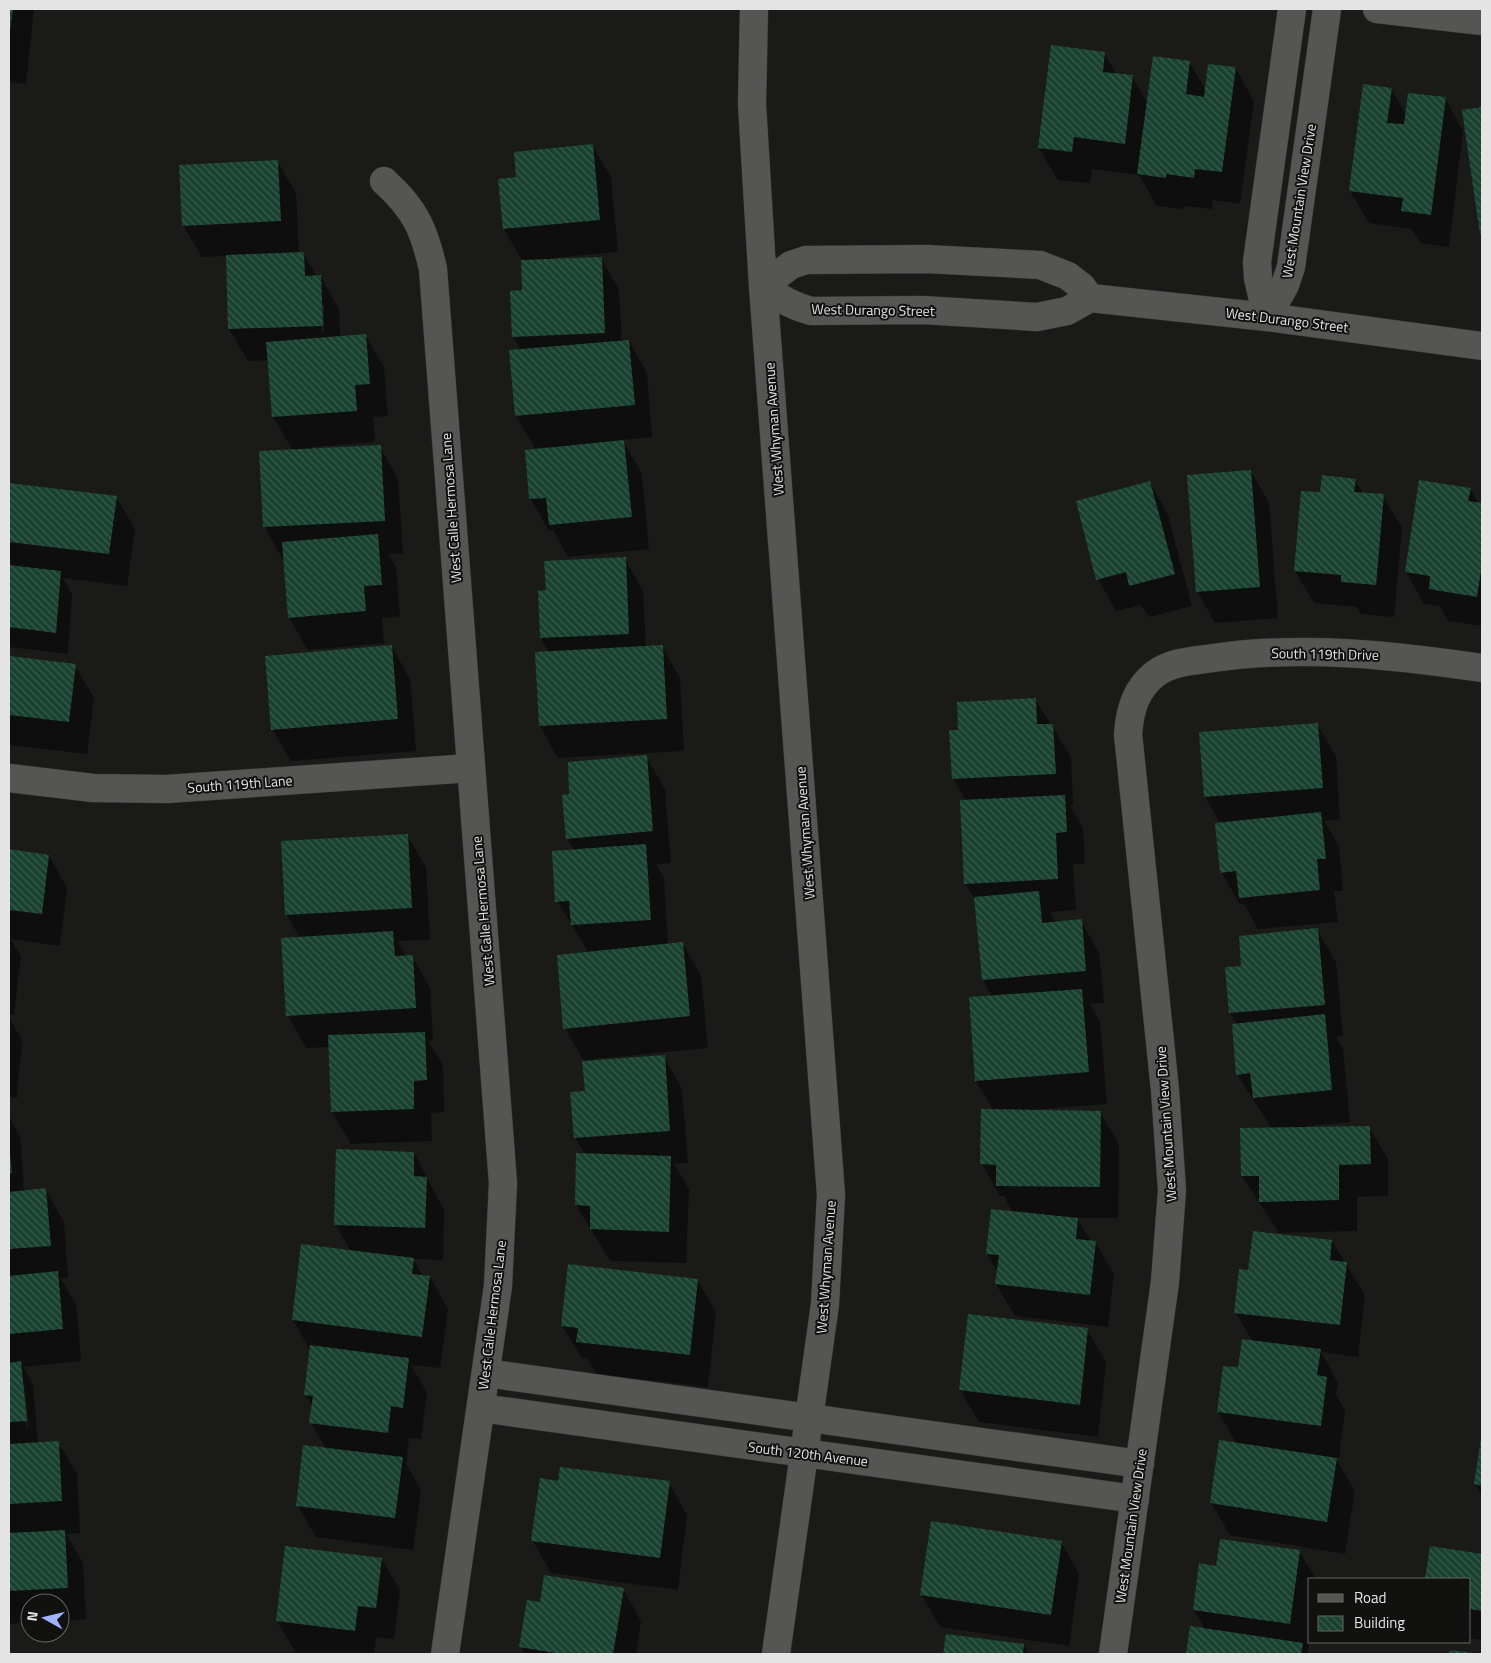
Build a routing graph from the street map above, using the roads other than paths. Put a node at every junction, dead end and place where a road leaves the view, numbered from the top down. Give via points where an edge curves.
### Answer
1 (754, 9) edge
2 (1292, 9) edge
3 (1327, 9) edge
4 (1376, 9) edge
5 (1482, 21) edge
6 (384, 181) dead end
7 (763, 286) junction
8 (1090, 298) junction
9 (1267, 317) junction
10 (1482, 346) edge
11 (1482, 668) edge
12 (1144, 684) joint
13 (471, 768) junction
14 (9, 778) edge
15 (486, 1373) junction
16 (481, 1408) junction
17 (810, 1417) junction
18 (804, 1453) junction
19 (1140, 1464) junction
20 (1135, 1499) junction
21 (445, 1654) edge
22 (776, 1654) edge
23 (1113, 1654) edge

1 - 7 street, West Whyman Avenue via 752,104
2 - 9 street via 1257,262
3 - 9 street, West Mountain View Drive via 1291,267
4 - 5 street
6 - 13 street, West Calle Hermosa Lane via 418,218 433,269
7 - 8 street, West Durango Street via 778,298 811,311 922,310 1037,317 1067,311
7 - 8 street via 792,265 806,260 926,259 1040,265 1068,276
7 - 17 street, West Whyman Avenue via 831,1195 825,1304
8 - 9 street, West Durango Street
9 - 10 street, West Durango Street
11 - 12 street, South 119th Drive via 1360,653 1274,652 1171,665
12 - 19 street, West Mountain View Drive via 1134,700 1128,734 1165,1090 1172,1190 1165,1282
13 - 14 street, South 119th Lane via 167,789 93,788
13 - 15 street, West Calle Hermosa Lane via 503,1183 498,1286
15 - 16 street, West Calle Hermosa Lane
15 - 17 street
16 - 18 street, South 120th Avenue
16 - 21 street, West Calle Hermosa Lane
17 - 18 street, West Whyman Avenue
17 - 19 street
18 - 20 street, South 120th Avenue
18 - 22 street, West Whyman Avenue
19 - 20 street, West Mountain View Drive
20 - 23 street, West Mountain View Drive

